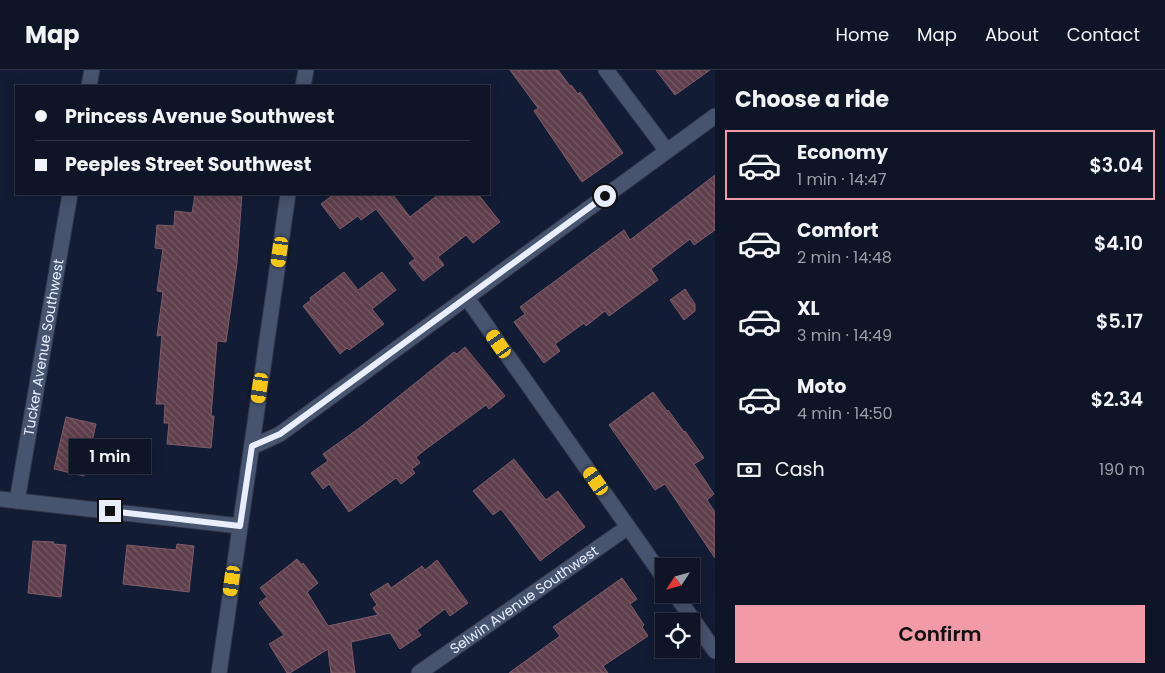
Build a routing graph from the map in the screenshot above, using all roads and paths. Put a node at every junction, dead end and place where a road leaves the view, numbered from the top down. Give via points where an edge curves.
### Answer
1 (92, 70) edge
2 (306, 70) edge
3 (606, 70) edge
4 (89, 85) edge
5 (303, 85) edge
6 (715, 116) edge
7 (667, 151) junction
8 (70, 195) edge
9 (288, 195) edge
10 (467, 298) junction
11 (252, 446) junction
12 (0, 499) edge
13 (17, 500) junction
14 (240, 526) junction
15 (628, 527) junction
16 (655, 565) edge
17 (681, 603) edge
18 (715, 650) edge
19 (219, 673) edge
20 (419, 673) edge

1 - 4 street
2 - 5 street
3 - 7 street
6 - 7 street
7 - 10 street
8 - 13 street, Tucker Avenue Southwest
9 - 11 street
10 - 11 street via 280,434
10 - 15 street
11 - 14 street
12 - 13 street
13 - 14 street
14 - 19 street
15 - 16 street
15 - 20 street, Selwin Avenue Southwest
17 - 18 street

